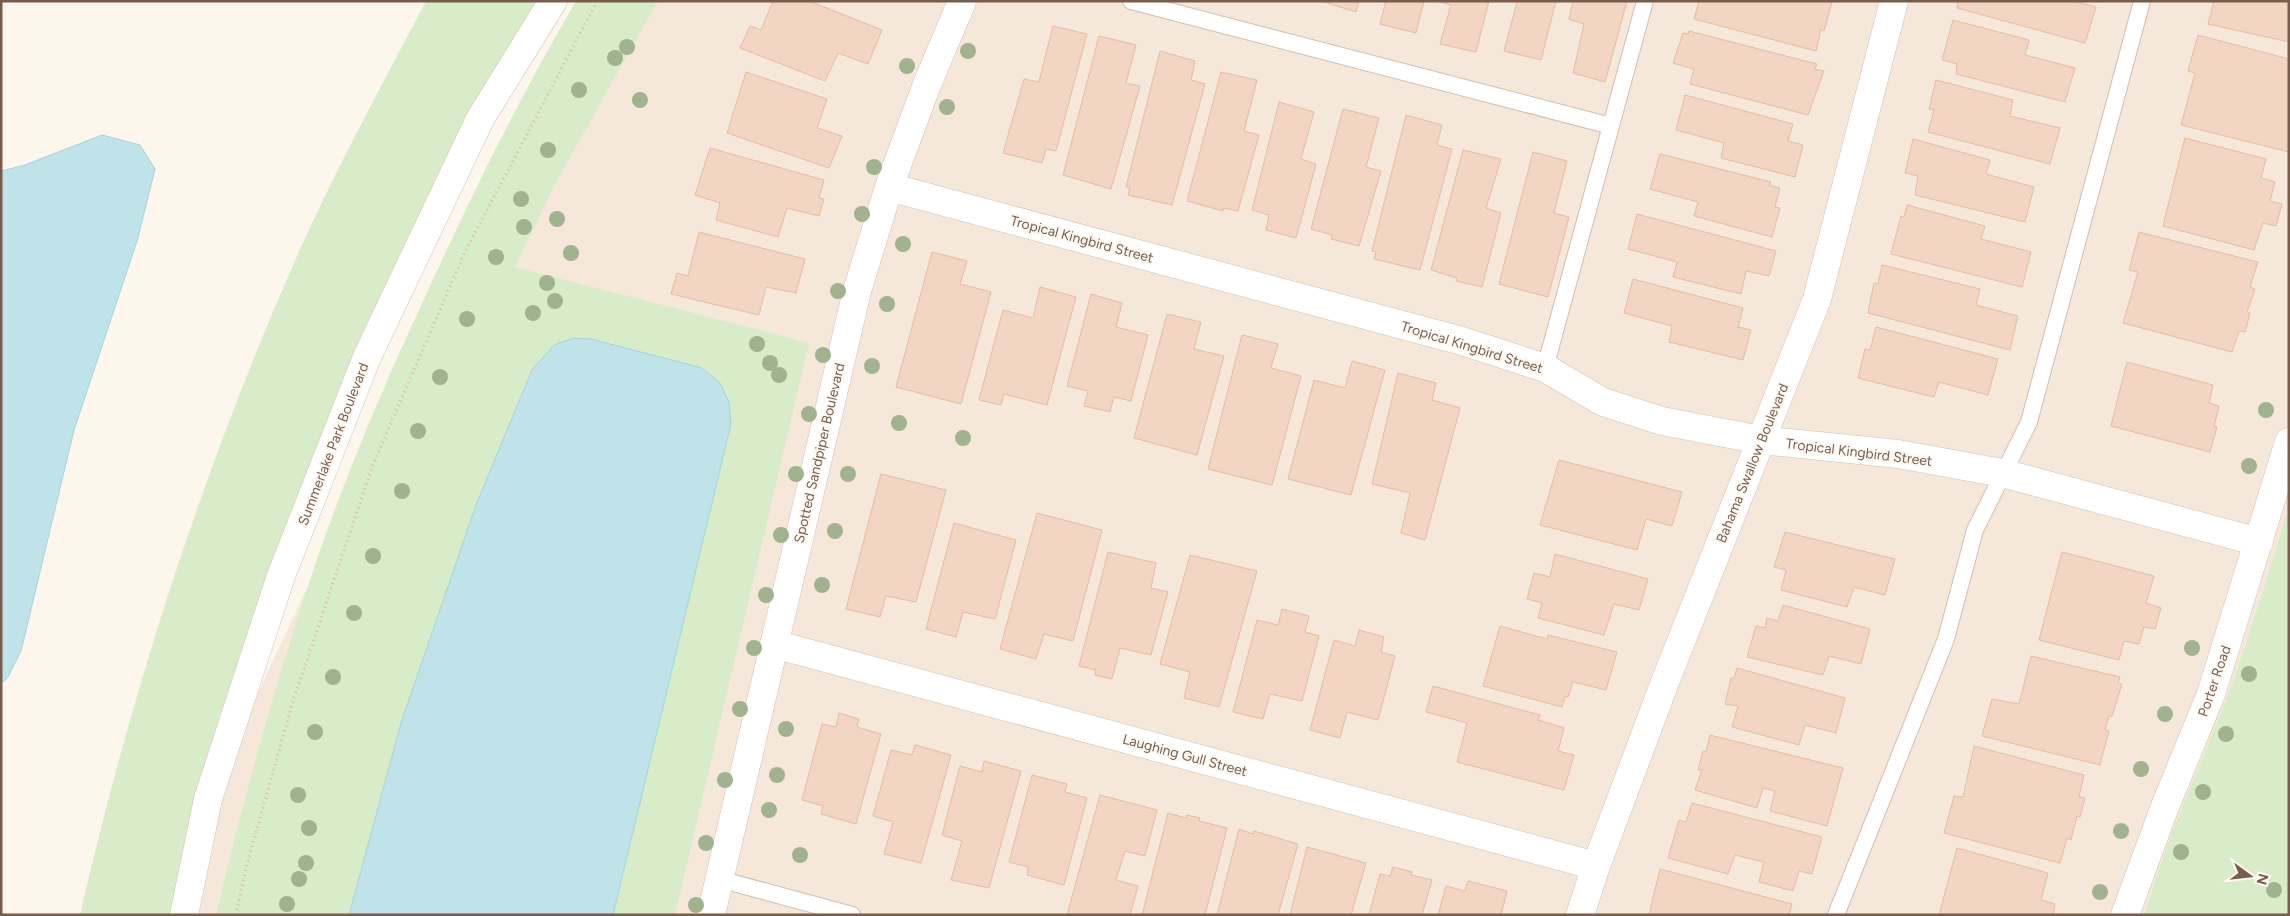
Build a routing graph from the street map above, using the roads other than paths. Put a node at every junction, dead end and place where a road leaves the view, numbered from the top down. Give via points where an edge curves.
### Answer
1 (553, 1) edge
2 (962, 1) edge
3 (1132, 1) edge
4 (1645, 1) edge
5 (1894, 1) edge
6 (2142, 1) edge
7 (1611, 126) junction
8 (889, 187) junction
9 (1545, 368) junction
10 (1761, 440) junction
11 (2289, 442) edge
12 (2002, 473) junction
13 (2259, 542) junction
14 (774, 644) junction
15 (1596, 866) junction
16 (719, 879) junction
17 (184, 915) edge
18 (710, 915) edge
19 (852, 915) edge
20 (1580, 915) edge
21 (1836, 915) edge
22 (2125, 915) edge

1 - 17 street, Summerlake Park Boulevard via 480,119 367,357 281,576 211,789
2 - 8 street, Spotted Sandpiper Boulevard
3 - 7 lane
4 - 7 lane
5 - 10 street, Bahama Swallow Boulevard via 1817,299
6 - 12 lane via 2029,422
7 - 9 lane
8 - 9 street, Tropical Kingbird Street via 1462,341
8 - 14 street, Spotted Sandpiper Boulevard via 857,291
9 - 10 street, Tropical Kingbird Street via 1612,405 1662,421
10 - 12 street, Tropical Kingbird Street via 1898,454
10 - 15 street, Bahama Swallow Boulevard
11 - 13 street, Porter Road
12 - 13 street, Tropical Kingbird Street
12 - 21 lane via 1975,530 1946,639
13 - 22 street, Porter Road via 2211,694
14 - 15 street, Laughing Gull Street
14 - 16 street, Spotted Sandpiper Boulevard
15 - 20 street, Bahama Swallow Boulevard
16 - 18 street, Spotted Sandpiper Boulevard
16 - 19 lane

